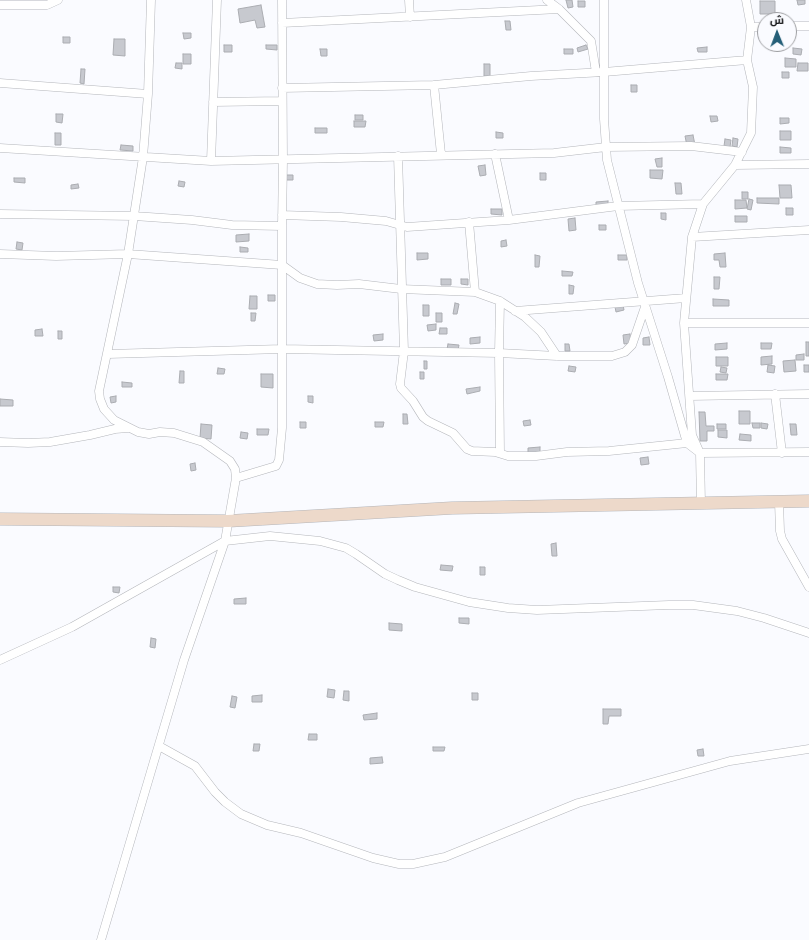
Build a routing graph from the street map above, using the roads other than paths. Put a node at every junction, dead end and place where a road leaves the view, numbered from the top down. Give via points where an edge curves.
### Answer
1 (58, 0) edge
2 (151, 0) edge
3 (217, 0) edge
4 (282, 0) edge
5 (409, 0) edge
6 (547, 0) edge
7 (604, 0) edge
8 (746, 0) edge
9 (0, 5) edge
10 (559, 9) junction
11 (410, 17) junction
12 (282, 22) junction
13 (797, 26) edge
14 (809, 26) edge
15 (751, 27) junction
16 (757, 27) edge
17 (747, 60) junction
18 (600, 72) junction
19 (0, 83) edge
20 (434, 85) junction
21 (282, 88) junction
22 (148, 94) junction
23 (282, 101) junction
24 (213, 102) junction
25 (606, 147) junction
26 (0, 148) edge
27 (742, 152) junction
28 (441, 154) junction
29 (495, 154) junction
30 (398, 156) junction
31 (143, 157) junction
32 (283, 160) junction
33 (211, 161) junction
34 (809, 164) edge
35 (735, 165) junction
36 (703, 204) junction
37 (618, 206) junction
38 (0, 214) edge
39 (282, 215) junction
40 (134, 216) junction
41 (509, 220) junction
42 (469, 222) junction
43 (282, 226) junction
44 (401, 226) junction
45 (809, 230) edge
46 (692, 237) junction
47 (0, 254) edge
48 (128, 254) junction
49 (282, 265) junction
50 (401, 289) junction
51 (474, 292) junction
52 (686, 298) junction
53 (500, 301) junction
54 (644, 304) junction
55 (516, 311) junction
56 (684, 323) junction
57 (809, 323) edge
58 (282, 349) junction
59 (404, 351) junction
60 (108, 354) junction
61 (499, 354) junction
62 (557, 356) junction
63 (775, 394) junction
64 (809, 394) edge
65 (690, 396) junction
66 (128, 428) junction
67 (0, 442) edge
68 (687, 443) junction
69 (782, 452) junction
70 (809, 452) edge
71 (500, 453) junction
72 (700, 453) junction
73 (236, 478) junction
74 (809, 501) edge
75 (779, 502) junction
76 (701, 504) junction
77 (0, 520) edge
78 (228, 521) junction
79 (224, 541) junction
80 (809, 587) edge
81 (809, 633) edge
82 (0, 660) edge
83 (159, 746) junction
84 (809, 749) edge
85 (101, 940) edge

1 - 9 street via 47,5
2 - 22 street
3 - 24 street
4 - 12 street
5 - 11 street
6 - 10 street
7 - 18 street
8 - 15 street
10 - 11 street
10 - 18 street via 591,41
11 - 12 street
12 - 21 street
13 - 14 street
15 - 16 street
15 - 17 street
17 - 18 street
17 - 27 street via 753,87 751,132
18 - 20 street
18 - 25 street
19 - 22 street
20 - 21 street
20 - 28 street
21 - 23 street
22 - 31 street
23 - 24 street
23 - 32 street
24 - 33 street
25 - 27 street via 692,146
25 - 29 street via 554,153
25 - 37 street
26 - 31 street
27 - 35 street
28 - 29 street
28 - 30 street
29 - 41 street
30 - 32 street
30 - 44 street
31 - 33 street
31 - 40 street
32 - 33 street
32 - 39 street
34 - 35 street
35 - 36 street
36 - 37 street
36 - 46 street
37 - 41 street
37 - 54 street
38 - 40 street
39 - 43 street
39 - 44 street via 371,219
40 - 43 street via 232,225
40 - 48 street
41 - 42 street
42 - 44 street
42 - 51 street
43 - 49 street
44 - 50 street
45 - 46 street
46 - 52 street
47 - 48 street
48 - 49 street
48 - 60 street
49 - 50 street via 300,278 317,284 359,284
49 - 58 street
50 - 51 street
50 - 59 street
51 - 53 street
52 - 54 street
52 - 56 street
53 - 55 street
53 - 61 street
54 - 55 street
54 - 62 street via 632,345 625,352 612,356
54 - 68 street
55 - 62 street via 541,332
56 - 57 street
56 - 65 street
58 - 59 street
58 - 60 street
58 - 73 street via 282,428 279,460 276,466 270,469
59 - 61 street
59 - 71 street via 401,388 414,401 423,417 453,433 467,449
60 - 66 street via 99,391 100,399 104,409 114,420
61 - 62 street
61 - 71 street
63 - 64 street
63 - 65 street
63 - 69 street
65 - 72 street via 692,435
66 - 67 street via 50,442
66 - 73 street via 149,434 174,433 203,442 230,461 235,469
68 - 71 street via 536,456 508,456
68 - 72 street
69 - 70 street
69 - 72 street
72 - 76 street
73 - 78 street
74 - 75 main road
75 - 76 main road
75 - 80 street via 782,539
76 - 78 main road via 452,508
77 - 78 main road
78 - 79 street
79 - 81 street via 270,536 346,548 385,574 416,587 469,602 537,610 694,605 744,613
79 - 82 street via 72,627
79 - 83 street via 184,660
83 - 84 street via 195,766 215,792 241,814 267,825 399,864 413,864 444,857 578,803 730,760
83 - 85 street

